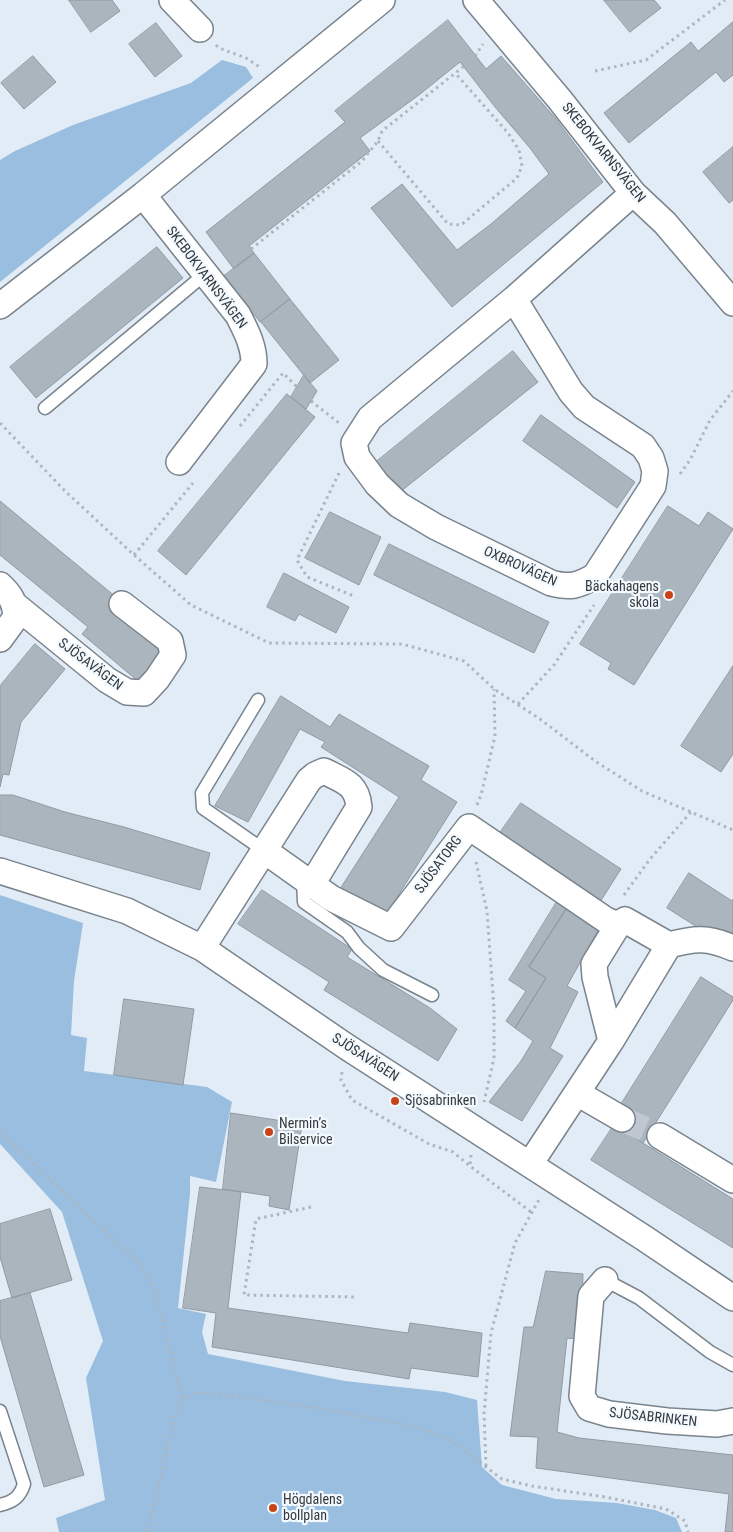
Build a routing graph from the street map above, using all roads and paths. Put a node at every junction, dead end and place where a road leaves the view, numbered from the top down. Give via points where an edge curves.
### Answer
1 (172, 0) edge
2 (382, 0) edge
3 (476, 0) edge
4 (725, 0) edge
5 (200, 28) joint
6 (463, 67) dead end
7 (263, 69) dead end
8 (595, 71) dead end
9 (456, 74) junction
10 (378, 141) junction
11 (632, 193) junction
12 (143, 195) junction
13 (251, 249) dead end
14 (205, 274) junction
15 (514, 300) junction
16 (733, 303) edge
17 (0, 306) edge
18 (311, 401) dead end
19 (45, 408) dead end
20 (0, 423) edge
21 (354, 443) junction
22 (179, 462) dead end
23 (0, 585) edge
24 (354, 596) dead end
25 (122, 604) dead end
26 (15, 605) junction
27 (0, 639) edge
28 (494, 689) junction
29 (258, 700) dead end
30 (691, 812) junction
31 (469, 826) junction
32 (733, 830) edge
33 (265, 851) junction
34 (0, 871) edge
35 (308, 881) junction
36 (612, 922) junction
37 (669, 945) junction
38 (202, 948) junction
39 (733, 948) edge
40 (432, 995) dead end
41 (612, 1041) junction
42 (347, 1046) junction
43 (577, 1093) junction
44 (484, 1102) dead end
45 (622, 1119) tunnel mouth
46 (0, 1132) edge
47 (660, 1136) tunnel mouth
48 (472, 1149) dead end
49 (530, 1164) junction
50 (470, 1166) junction
51 (552, 1179) junction
52 (733, 1180) edge
53 (311, 1207) dead end
54 (531, 1212) junction
55 (605, 1280) joint
56 (357, 1297) dead end
57 (733, 1298) edge
58 (733, 1365) edge
59 (183, 1400) junction
60 (0, 1411) edge
61 (733, 1421) edge
62 (486, 1466) junction
63 (0, 1505) edge
64 (69, 1532) edge
65 (74, 1532) edge
66 (148, 1532) edge
67 (688, 1532) edge

1 - 5 street
2 - 12 street
3 - 11 street, SKEBOKVARNSVÄGEN
4 - 8 path via 646,60
5 - 7 path via 219,48 246,58
6 - 9 path
9 - 10 path via 382,130
9 - 10 path via 519,150 522,166 516,178 461,225 448,224
10 - 13 path via 362,161
11 - 15 street
11 - 16 street, SKEBOKVARNSVÄGEN via 665,223
12 - 14 street, SKEBOKVARNSVÄGEN
12 - 17 street
14 - 19 lane
14 - 22 street, SKEBOKVARNSVÄGEN via 238,315 254,351 254,364
15 - 21 street via 370,418
15 - 21 street, OXBROVÄGEN via 571,392 584,407 643,446 652,458 653,486 595,576 573,586 551,583 436,527 399,505 377,484 357,457
18 - 21 path via 349,431
20 - 28 path via 65,491 192,605 269,643 402,644 464,661
21 - 24 path via 297,560 307,577
23 - 26 street, SJÖSAVÄGEN
25 - 26 street, SJÖSAVÄGEN via 170,641 173,655 144,693 127,692 108,680
26 - 27 street via 16,617
28 - 30 path via 540,719 595,762 642,791
28 - 31 path via 495,736 481,795
29 - 33 lane via 202,793 203,808
30 - 32 path
30 - 36 path via 650,860
31 - 35 street, SJÖSATORG via 391,928 331,898
31 - 36 street, SJÖSATORG
31 - 44 path via 487,911 494,1009 494,1058
33 - 35 street, SJÖSATORG
33 - 35 street via 315,774 324,771 352,786 358,795 358,807
33 - 38 street
34 - 38 street, SJÖSAVÄGEN via 127,911
35 - 40 lane via 304,902 347,932 383,970
36 - 37 street, SJÖSATORG via 625,920
36 - 41 street via 594,964
37 - 39 street via 695,939 719,942
37 - 41 street
38 - 42 street, SJÖSAVÄGEN
41 - 43 street
42 - 49 street, SJÖSAVÄGEN
42 - 50 path via 341,1080 352,1100 429,1144 453,1152
43 - 45 street
43 - 49 street
46 - 59 path via 145,1269 156,1295
47 - 52 street
48 - 50 path
49 - 51 street, SJÖSAVÄGEN
50 - 54 path
51 - 54 path
51 - 57 street, SJÖSAVÄGEN
53 - 56 path via 256,1219 244,1295
54 - 62 path via 515,1242 491,1332 484,1414
55 - 58 lane via 639,1298 710,1352
55 - 61 street, SJÖSABRINKEN via 591,1296 582,1396 589,1408 609,1414 667,1421 717,1424
59 - 62 path via 197,1392 241,1397 418,1427 448,1439
59 - 66 path via 174,1417
60 - 63 lane via 24,1484 21,1493 11,1502
62 - 67 path via 502,1479 666,1509 684,1521
64 - 65 path

